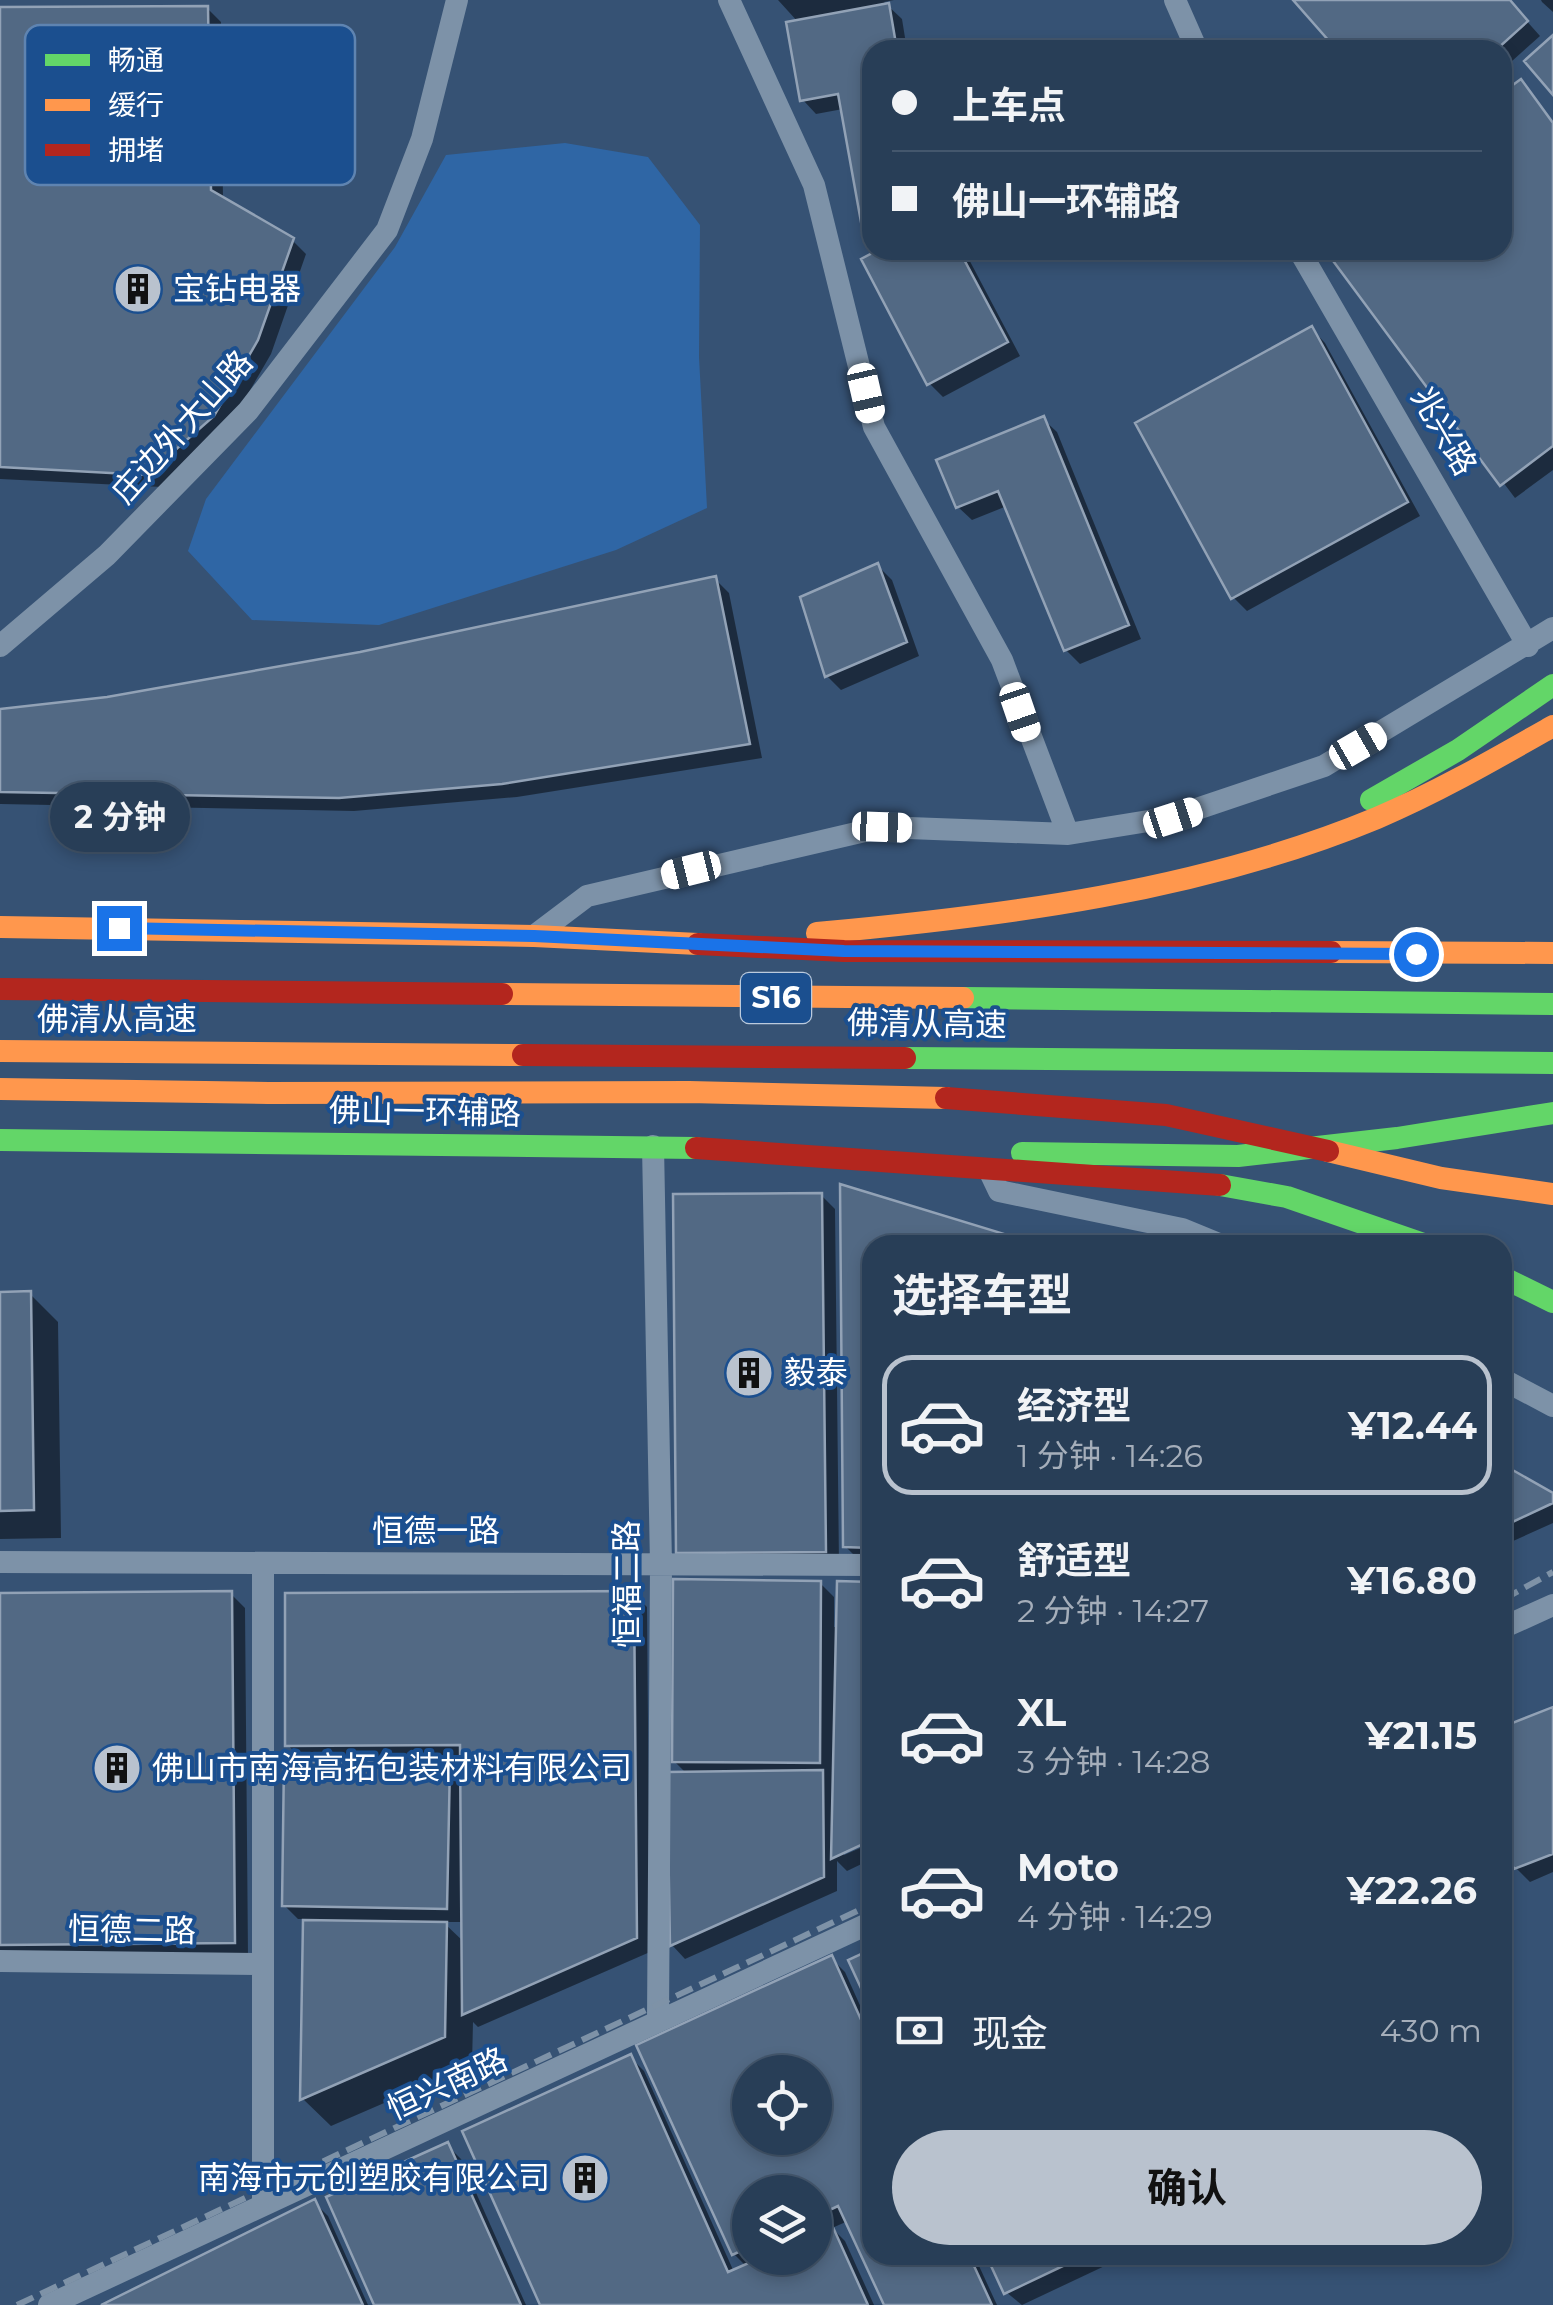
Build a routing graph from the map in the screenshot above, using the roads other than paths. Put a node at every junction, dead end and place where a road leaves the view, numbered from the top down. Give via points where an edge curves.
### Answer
1 (457, 0) edge
2 (729, 0) edge
3 (1175, 0) edge
4 (1193, 40) edge
5 (1305, 260) edge
6 (1553, 628) edge
7 (0, 646) edge
8 (1528, 646) junction
9 (1553, 685) edge
10 (1553, 726) edge
11 (1068, 834) junction
12 (1236, 860) junction
13 (0, 927) edge
14 (534, 936) junction
15 (675, 943) junction
16 (1553, 953) edge
17 (0, 989) edge
18 (1553, 1004) edge
19 (0, 1051) edge
20 (1553, 1063) edge
21 (0, 1089) edge
22 (1553, 1113) edge
23 (0, 1140) edge
24 (653, 1146) junction
25 (849, 1156) junction
26 (988, 1170) junction
27 (1553, 1194) edge
28 (1198, 1235) edge
29 (1397, 1235) edge
30 (1512, 1283) edge
31 (1553, 1302) edge
32 (1512, 1383) edge
33 (1553, 1406) edge
34 (0, 1562) edge
35 (263, 1563) junction
36 (661, 1564) junction
37 (862, 1565) edge
38 (1553, 1605) edge
39 (1512, 1623) edge
40 (862, 1927) edge
41 (0, 1961) edge
42 (263, 1964) junction
43 (658, 2021) junction
44 (263, 2206) junction
45 (49, 2305) edge

1 - 7 street, 庄边外大山路 via 422,139 387,230 248,411 108,555
2 - 11 street via 814,185 874,427 1002,660
3 - 4 street
5 - 8 street, 兆兴路
6 - 8 street
8 - 11 street via 1324,766 1173,818
9 - 12 main road via 1382,794
10 - 12 main road via 1401,807
11 - 14 street via 882,827 588,896
12 - 15 main road via 936,922
13 - 14 main road
14 - 15 main road
15 - 16 main road via 844,951
17 - 18 main road, 佛清从高速 / S16
19 - 20 main road, 佛清从高速 / S16
21 - 27 main road, bridge via 926,1096 1111,1108 1231,1124 1487,1189
22 - 25 main road via 1238,1156
23 - 24 main road, 佛山一环辅路
24 - 25 main road, 佛山一环辅路
24 - 36 street, 恒福二路
25 - 26 main road
26 - 28 street via 999,1190
26 - 29 main road via 1224,1185 1286,1197
30 - 31 main road
32 - 33 street
34 - 35 street, 恒德一路
35 - 36 street, 恒德一路
35 - 42 street
36 - 37 street, 恒德一路
36 - 43 street, 恒福二路
38 - 39 street
40 - 43 street, 恒兴南路
41 - 42 street, 恒德二路
42 - 44 street
43 - 44 street, 恒兴南路
44 - 45 street, 恒兴南路

